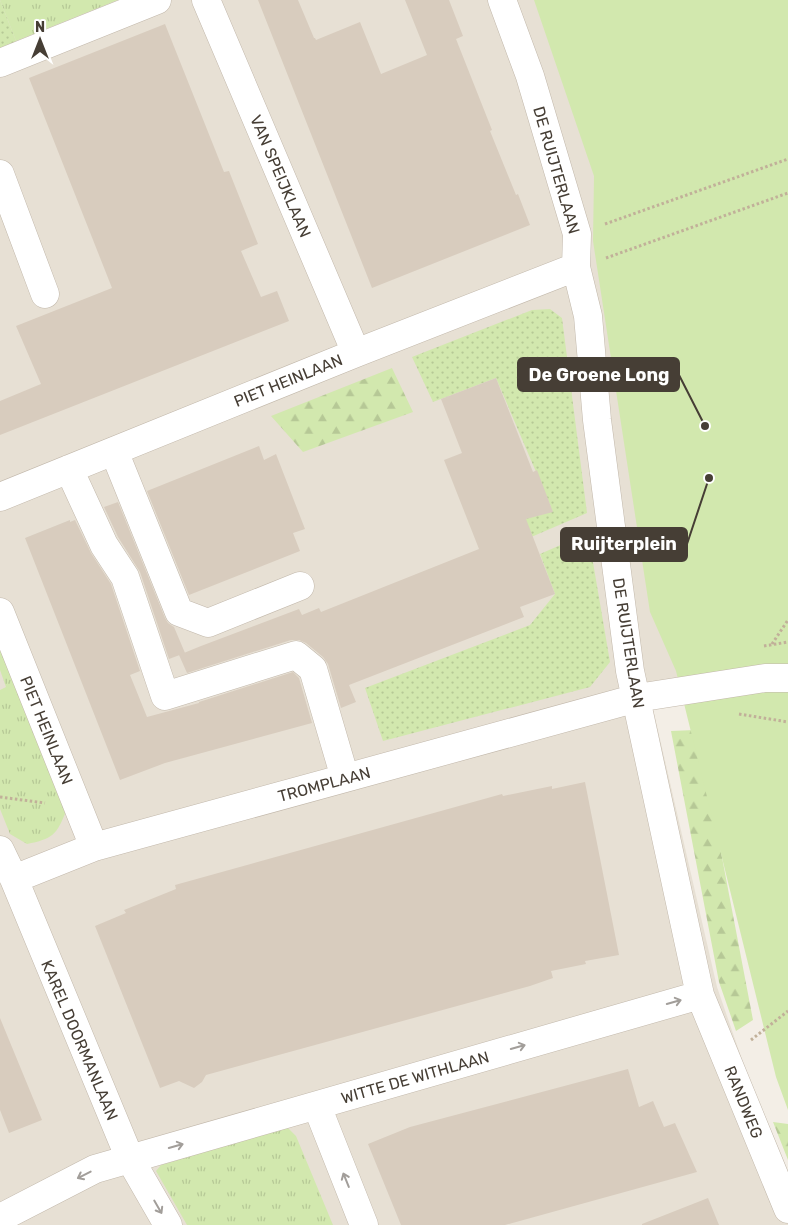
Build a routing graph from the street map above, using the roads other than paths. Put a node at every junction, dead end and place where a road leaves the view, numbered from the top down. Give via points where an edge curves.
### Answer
1 (157, 0) edge
2 (206, 0) edge
3 (502, 0) edge
4 (0, 63) edge
5 (0, 174) edge
6 (576, 267) junction
7 (45, 294) dead end
8 (356, 353) junction
9 (114, 451) junction
10 (69, 469) junction
11 (0, 497) edge
12 (300, 586) dead end
13 (0, 612) edge
14 (788, 678) edge
15 (637, 698) junction
16 (345, 778) junction
17 (94, 847) junction
18 (0, 850) edge
19 (14, 879) junction
20 (700, 994) junction
21 (317, 1106) junction
22 (130, 1159) junction
23 (788, 1209) edge
24 (0, 1218) edge
25 (168, 1225) edge
26 (364, 1225) edge

1 - 4 street
2 - 8 street, VAN SPEIJKLAAN
3 - 6 street, DE RUIJTERLAAN via 530,76 577,234
5 - 7 street
6 - 8 street, PIET HEINLAAN
6 - 15 street, DE RUIJTERLAAN via 588,316 598,430 630,671
8 - 9 street, PIET HEINLAAN
9 - 10 street, PIET HEINLAAN
9 - 12 street via 179,612 208,622
10 - 11 street, PIET HEINLAAN
10 - 16 street via 104,545 125,577 166,696 296,655 313,669
13 - 17 street, PIET HEINLAAN
14 - 15 street, TROMPLAAN via 765,678
15 - 16 street, TROMPLAAN
15 - 20 street, DE RUIJTERLAAN
16 - 17 street, TROMPLAAN
17 - 19 street, TROMPLAAN
18 - 19 street, KAREL DOORMANLAAN
19 - 22 street, KAREL DOORMANLAAN
21 -> 20 street, WITTE DE WITHLAAN
20 - 23 street, RANDWEG
22 -> 21 street, WITTE DE WITHLAAN
26 -> 21 street
22 -> 24 street, WITTE DE WITHLAAN via 95,1169
22 -> 25 street, KAREL DOORMANLAAN

